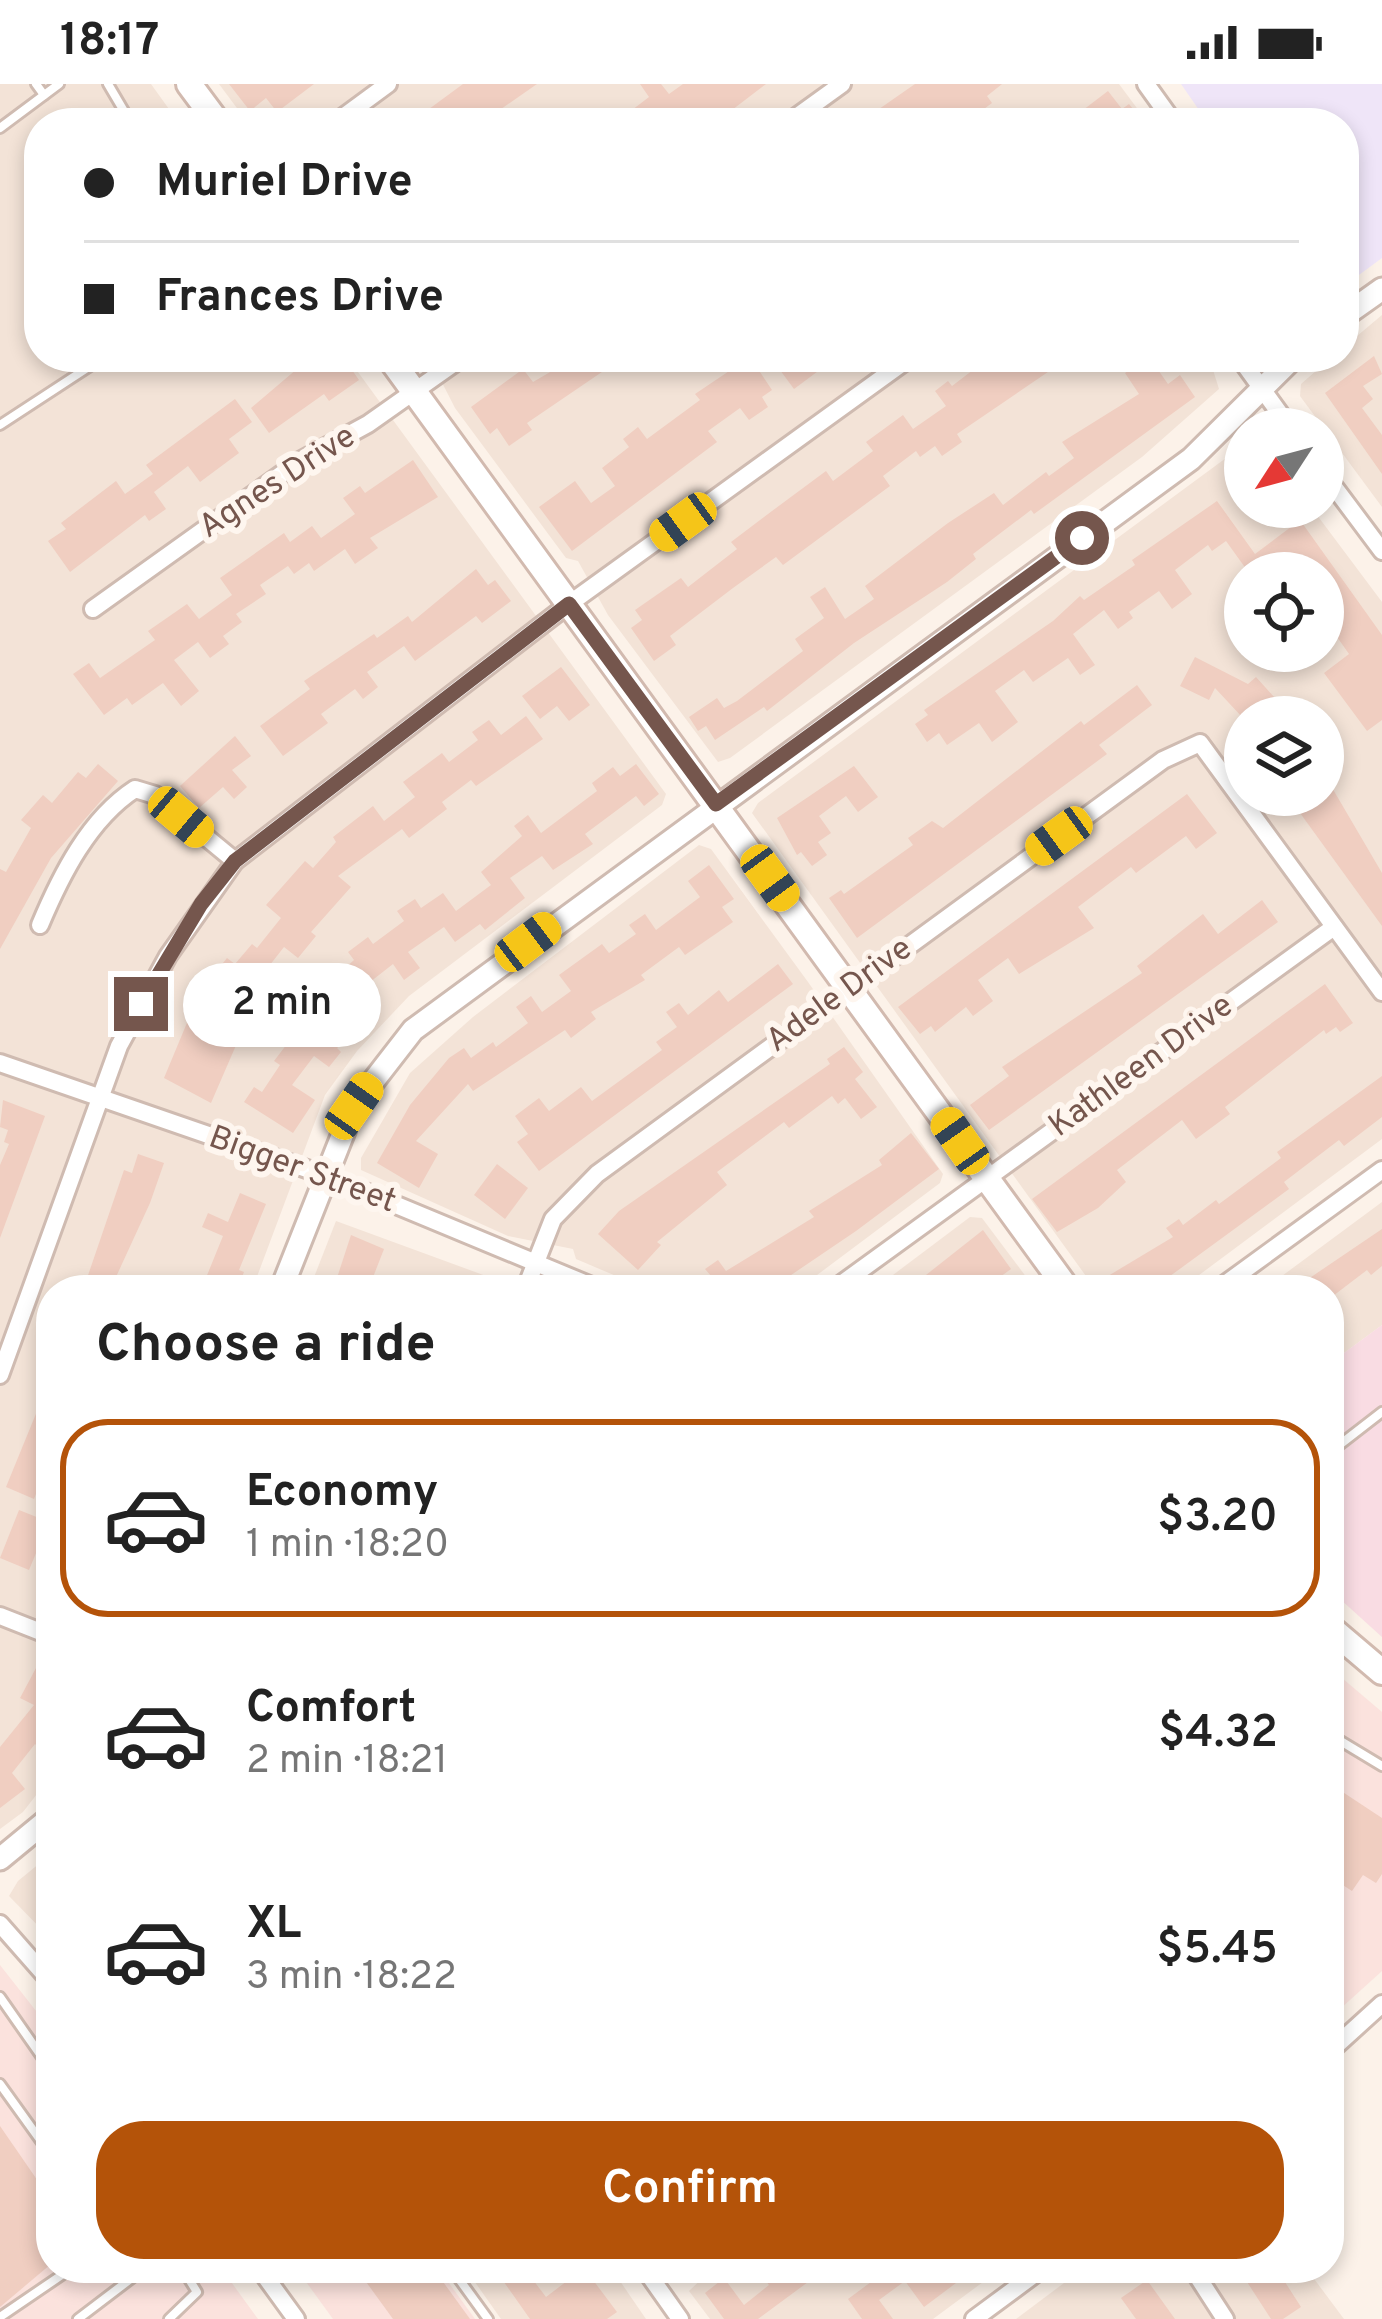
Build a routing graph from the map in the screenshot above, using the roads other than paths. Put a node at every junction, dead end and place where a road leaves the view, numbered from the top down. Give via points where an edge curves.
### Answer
1 (35, 84) edge
2 (59, 84) edge
3 (388, 84) edge
4 (842, 84) edge
5 (44, 95) junction
6 (27, 108) edge
7 (355, 108) edge
8 (809, 108) edge
9 (81, 372) edge
10 (399, 372) edge
11 (442, 372) edge
12 (890, 372) edge
13 (1250, 372) edge
14 (1280, 372) edge
15 (1263, 391) junction
16 (414, 392) junction
17 (1276, 408) edge
18 (0, 425) edge
19 (1344, 500) edge
20 (1382, 551) edge
21 (569, 604) junction
22 (93, 609) dead end
23 (716, 804) junction
24 (235, 861) junction
25 (40, 925) dead end
26 (1334, 927) junction
27 (850, 988) junction
28 (1382, 992) edge
29 (0, 1063) edge
30 (102, 1101) junction
31 (1382, 1170) edge
32 (325, 1175) junction
33 (988, 1180) junction
34 (535, 1264) junction
35 (37, 1275) edge
36 (287, 1275) edge
37 (531, 1275) edge
38 (563, 1275) edge
39 (854, 1275) edge
40 (1057, 1275) edge
41 (1238, 1275) edge
42 (36, 1278) edge
43 (0, 1375) edge
44 (1382, 1412) edge
45 (1344, 1441) edge
46 (0, 1616) edge
47 (36, 1630) edge
48 (1344, 1640) edge
49 (1382, 1672) edge
50 (1344, 1743) edge
51 (1382, 1766) edge
52 (36, 1829) edge
53 (0, 1859) edge
54 (0, 1924) edge
55 (36, 1965) edge
56 (0, 1997) edge
57 (1382, 2004) edge
58 (1344, 2039) edge
59 (36, 2049) edge
60 (0, 2084) edge
61 (36, 2135) edge
62 (50, 2283) edge
63 (125, 2283) edge
64 (191, 2283) edge
65 (270, 2283) edge
66 (462, 2283) edge
67 (661, 2283) edge
68 (1023, 2283) edge
69 (1202, 2283) edge
70 (0, 2317) edge
71 (78, 2319) edge
72 (169, 2319) edge
73 (296, 2319) edge
74 (488, 2319) edge
75 (680, 2319) edge
76 (974, 2319) edge
77 (1225, 2319) edge

1 - 5 lane
2 - 5 lane
3 - 7 street
4 - 8 street
5 - 6 lane
9 - 18 lane
10 - 16 main road
11 - 16 street, Agnes Drive
12 - 21 street
13 - 15 street
14 - 15 street
15 - 17 street
15 - 23 street via 1191,459
16 - 21 main road
16 - 22 street, Agnes Drive via 300,461
19 - 20 street
21 - 23 main road
21 - 24 street
23 - 27 main road
23 - 32 street via 413,1030 354,1106
24 - 25 street via 155,795 135,789 63,872
24 - 30 street via 141,1004
26 - 27 street, Adele Drive via 1200,742 1163,760
26 - 28 street
26 - 33 street, Kathleen Drive
27 - 33 main road
27 - 34 street, Adele Drive via 597,1174 553,1219
29 - 30 street, Bigger Street
30 - 32 street, Bigger Street
30 - 35 street
31 - 41 street
32 - 34 street, Bigger Street
32 - 36 street
33 - 39 street, Kathleen Drive
33 - 40 main road
34 - 37 street, Adele Drive
34 - 38 street, Bigger Street
42 - 43 street
44 - 45 lane
46 - 47 street
48 - 49 main road
50 - 51 lane
52 - 53 street
54 - 55 street
56 - 59 lane
57 - 58 street
60 - 61 lane
62 - 70 lane
63 - 71 lane
64 - 72 lane via 197,2292
65 - 73 street
66 - 74 lane
67 - 75 street
68 - 76 street
69 - 77 street

